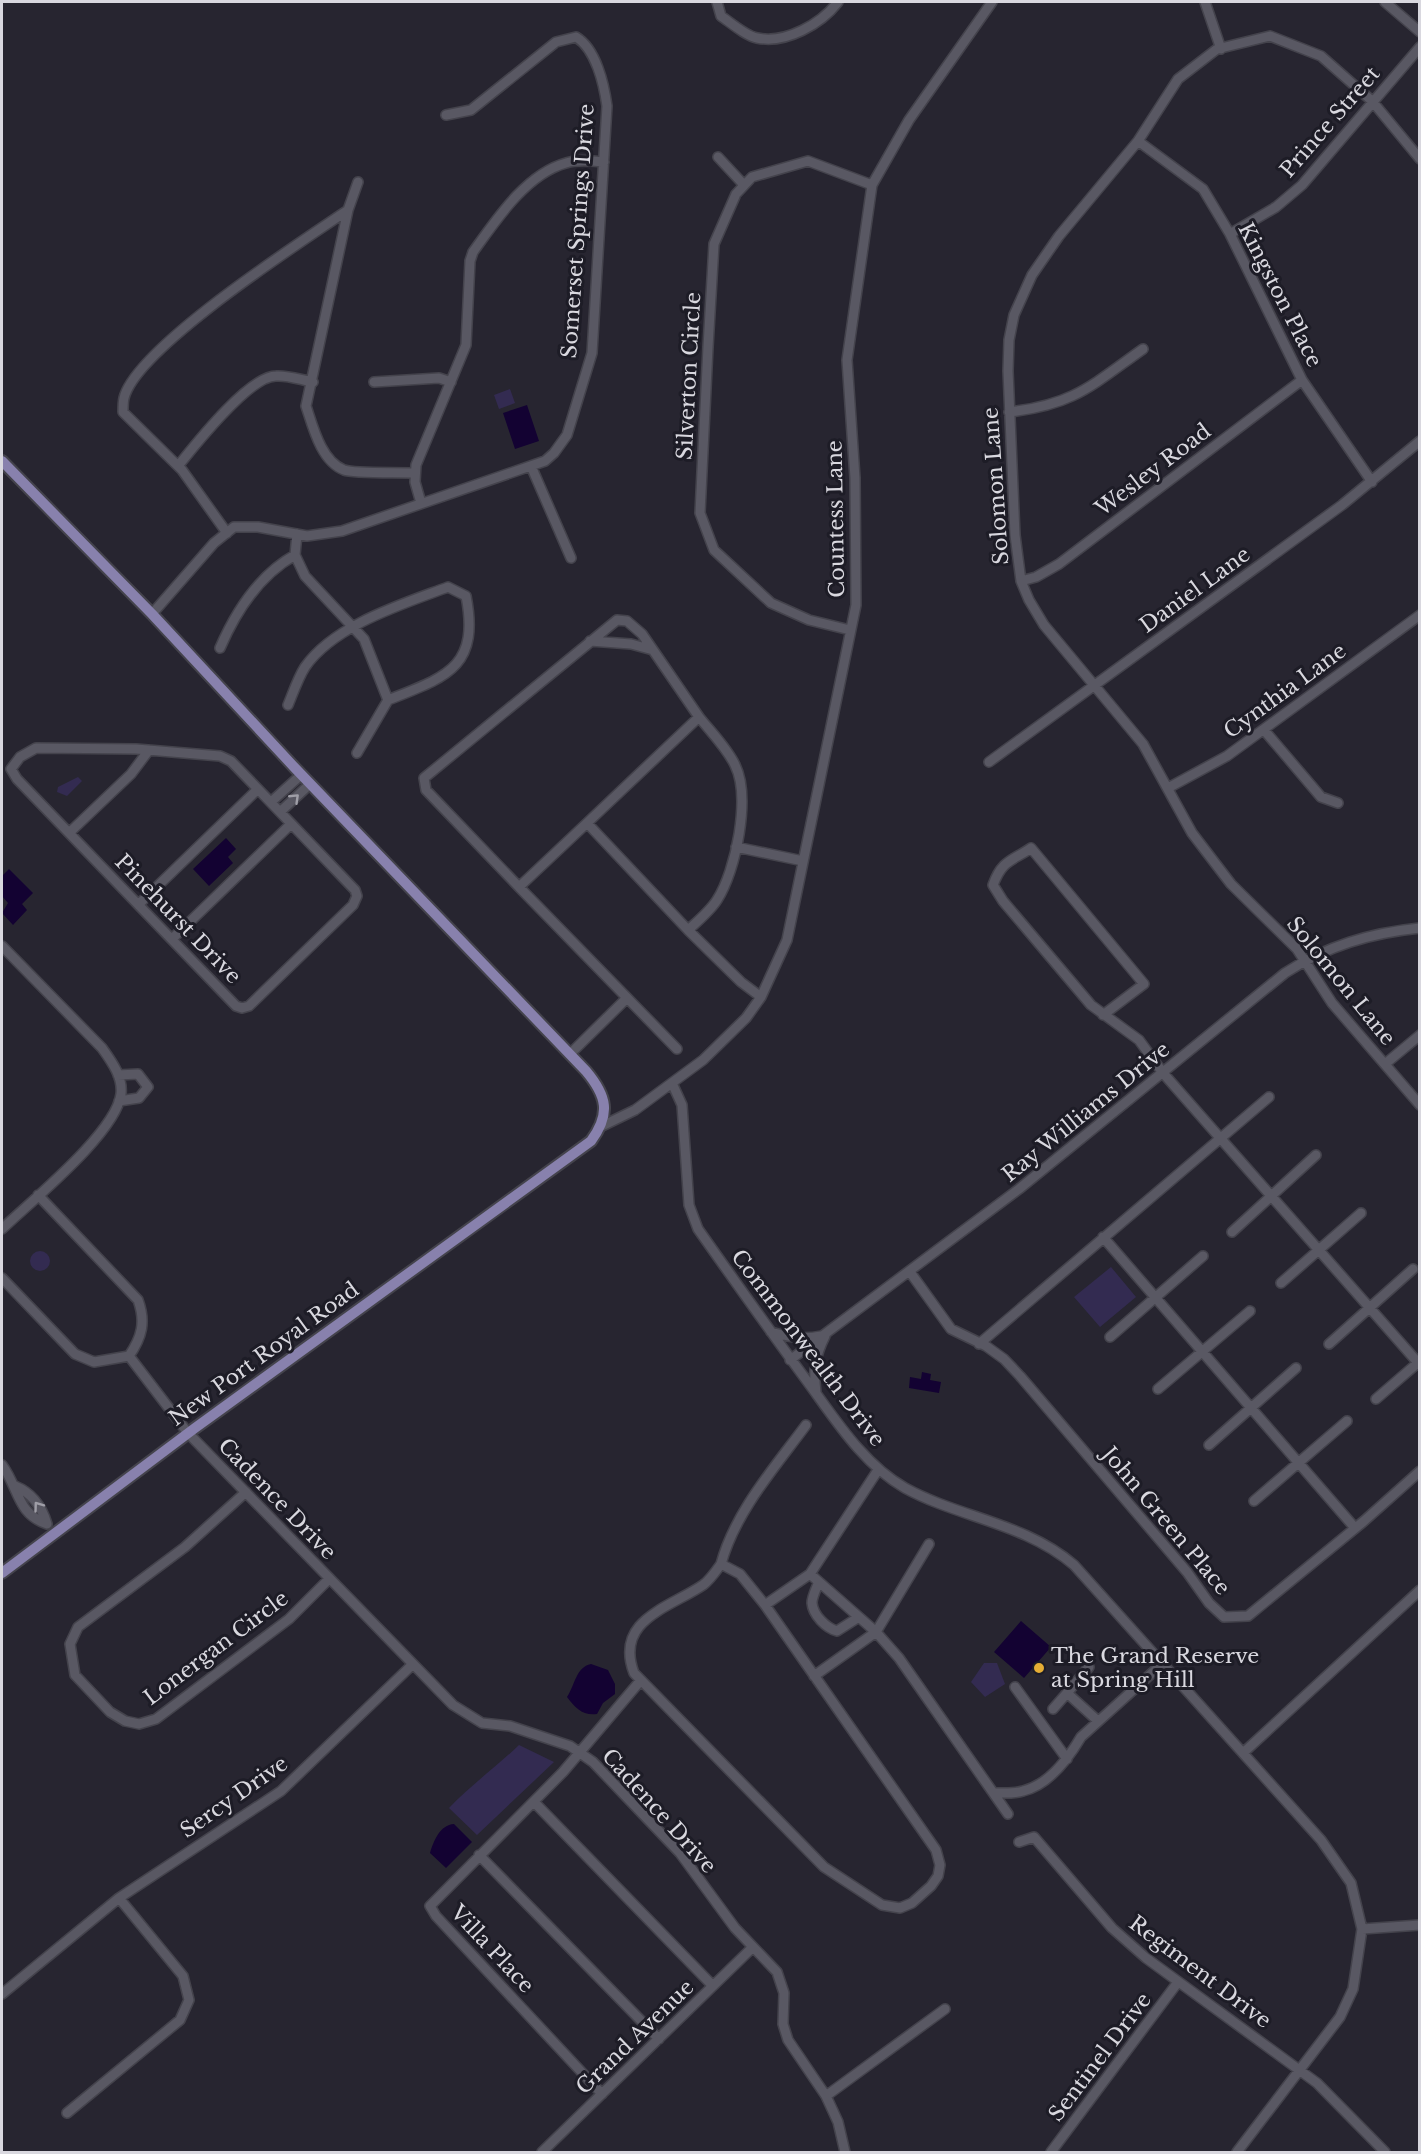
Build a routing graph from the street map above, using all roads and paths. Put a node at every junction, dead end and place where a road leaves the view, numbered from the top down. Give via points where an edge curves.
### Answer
1 (717, 2) edge
2 (838, 2) edge
3 (992, 2) edge
4 (1205, 2) edge
5 (1385, 2) edge
6 (1419, 32) edge
7 (1419, 46) edge
8 (1221, 49) junction
9 (1372, 101) junction
10 (446, 115) dead end
11 (1138, 141) junction
12 (718, 157) dead end
13 (1419, 159) edge
14 (604, 162) junction
15 (358, 182) dead end
16 (744, 184) junction
17 (872, 185) junction
18 (348, 210) junction
19 (1230, 234) junction
20 (1143, 349) dead end
21 (1302, 380) junction
22 (313, 381) junction
23 (374, 382) dead end
24 (451, 382) junction
25 (1009, 412) junction
26 (1419, 441) edge
27 (2, 461) edge
28 (178, 466) junction
29 (531, 466) junction
30 (414, 473) junction
31 (1372, 482) junction
32 (421, 504) junction
33 (227, 533) junction
34 (297, 534) junction
35 (295, 555) junction
36 (571, 558) dead end
37 (1021, 581) junction
38 (152, 614) junction
39 (1419, 615) edge
40 (354, 627) junction
41 (850, 630) junction
42 (590, 641) junction
43 (220, 648) dead end
44 (653, 650) junction
45 (1096, 684) junction
46 (388, 700) junction
47 (288, 705) dead end
48 (699, 717) junction
49 (1264, 730) junction
50 (149, 750) junction
51 (357, 753) dead end
52 (988, 762) dead end
53 (301, 775) junction
54 (310, 784) junction
55 (1168, 788) junction
56 (258, 789) junction
57 (271, 802) junction
58 (1338, 803) dead end
59 (280, 812) junction
60 (587, 823) junction
61 (291, 824) junction
62 (70, 832) junction
63 (736, 847) junction
64 (803, 861) junction
65 (519, 887) junction
66 (139, 904) junction
67 (1419, 928) edge
68 (688, 930) junction
69 (172, 939) junction
70 (2, 946) edge
71 (1305, 960) junction
72 (761, 997) junction
73 (627, 998) junction
74 (1104, 1015) junction
75 (1419, 1035) edge
76 (677, 1049) dead end
77 (570, 1054) junction
78 (1385, 1064) junction
79 (1163, 1073) junction
80 (118, 1075) junction
81 (672, 1083) junction
82 (1269, 1098) dead end
83 (119, 1101) junction
84 (1419, 1105) edge
85 (602, 1126) junction
86 (1220, 1138) junction
87 (1316, 1155) dead end
88 (38, 1195) junction
89 (1271, 1196) junction
90 (1361, 1213) dead end
91 (2, 1229) edge
92 (1232, 1232) dead end
93 (1103, 1237) junction
94 (1318, 1250) junction
95 (1203, 1256) dead end
96 (1413, 1269) dead end
97 (910, 1272) junction
98 (2, 1278) edge
99 (1281, 1283) dead end
100 (1155, 1297) junction
101 (1369, 1308) junction
102 (1250, 1311) dead end
103 (771, 1332) junction
104 (826, 1334) junction
105 (1110, 1337) dead end
106 (979, 1344) junction
107 (1329, 1344) dead end
108 (1202, 1352) junction
109 (129, 1356) junction
110 (790, 1360) junction
111 (1419, 1363) edge
112 (1296, 1368) dead end
113 (1158, 1389) dead end
114 (817, 1395) junction
115 (1376, 1398) dead end
116 (1251, 1408) junction
117 (1347, 1421) dead end
118 (806, 1425) dead end
119 (188, 1433) junction
120 (1209, 1445) dead end
121 (1300, 1462) junction
122 (2, 1466) edge
123 (878, 1470) junction
124 (1419, 1471) edge
125 (5, 1476) edge
126 (246, 1492) junction
127 (1254, 1501) dead end
128 (1356, 1528) junction
129 (54, 1534) junction
130 (929, 1544) dead end
131 (721, 1564) junction
132 (2, 1572) edge
133 (810, 1574) junction
134 (329, 1579) junction
135 (818, 1584) junction
136 (1419, 1590) edge
137 (765, 1605) junction
138 (859, 1617) junction
139 (876, 1632) junction
140 (1162, 1664) junction
141 (412, 1665) junction
142 (1089, 1667) dead end
143 (814, 1676) junction
144 (641, 1680) junction
145 (1015, 1687) dead end
146 (1067, 1693) junction
147 (1053, 1708) dead end
148 (1098, 1721) junction
149 (579, 1752) junction
150 (1243, 1753) junction
151 (1066, 1759) junction
152 (994, 1793) junction
153 (534, 1802) junction
154 (1008, 1814) dead end
155 (1019, 1842) dead end
156 (479, 1855) junction
157 (119, 1898) junction
158 (1419, 1925) edge
159 (1362, 1929) junction
160 (753, 1947) junction
161 (1178, 1982) junction
162 (713, 1986) junction
163 (2, 1994) edge
164 (945, 2009) dead end
165 (659, 2039) junction
166 (1300, 2070) junction
167 (602, 2094) junction
168 (826, 2096) junction
169 (67, 2113) dead end
170 (542, 2152) edge
171 (845, 2152) edge
172 (1051, 2152) edge
173 (1238, 2152) edge
174 (1385, 2152) edge

1 - 2 street via 721,16 756,38 787,37 829,14
3 - 17 street, Countess Lane via 909,120
4 - 8 street
5 - 6 street
7 - 9 street, Prince Street
8 - 9 street, Solomon Lane via 1270,36 1321,56
8 - 11 street, Solomon Lane via 1178,79
9 - 13 street
9 - 19 street, Prince Street via 1302,185 1276,207
10 - 14 street, Somerset Springs Drive via 471,110 556,42 576,37 587,44 605,91
11 - 19 street, Kingston Place via 1203,189
11 - 25 street, Solomon Lane via 1059,236 1032,275 1014,315 1009,340
12 - 16 street
14 - 24 street via 578,160 554,168 514,196 473,252 467,338
14 - 29 street, Somerset Springs Drive via 592,353 567,435 545,461
15 - 18 street
16 - 17 street via 752,177 808,161
16 - 41 street, Silverton Circle via 714,244 700,513 714,550 771,603 809,620
17 - 41 street, Countess Lane via 847,360 855,478 856,605
18 - 22 street
18 - 28 street via 263,268 172,339 134,381 124,398 123,412
19 - 21 street, Kingston Place
20 - 25 street via 1074,397 1037,409
21 - 31 street, Kingston Place
21 - 37 street, Wesley Road via 1059,564
22 - 28 street via 268,377 230,406
22 - 30 street via 306,406 316,437 334,464 345,471
23 - 24 street via 439,378
24 - 30 street
25 - 37 street, Solomon Lane
26 - 31 street, Daniel Lane
27 - 38 main road
28 - 33 street
29 - 32 street, Somerset Springs Drive
29 - 36 street
30 - 32 street
31 - 45 street, Daniel Lane
32 - 34 street, Somerset Springs Drive via 342,531
33 - 34 street, Somerset Springs Drive via 245,525
33 - 38 street, Somerset Springs Drive
34 - 35 street
35 - 40 street via 305,576
35 - 43 street via 280,563 257,586 232,620
37 - 45 street, Solomon Lane via 1044,625
38 - 53 main road
39 - 49 street, Cynthia Lane
40 - 46 street via 364,639
40 - 46 street via 366,617 448,587 466,596 471,623 467,648 460,661 433,682
40 - 47 street via 305,667
41 - 64 street, Countess Lane
42 - 44 street
42 - 44 street via 617,620 627,621
42 - 65 street via 424,778 426,790
44 - 48 street
45 - 52 street, Daniel Lane
45 - 55 street, Solomon Lane via 1143,744
46 - 51 street
48 - 60 street
48 - 63 street via 735,765 741,783
49 - 55 street, Cynthia Lane via 1227,756
49 - 58 street via 1322,797
50 - 56 street, Pinehurst Drive via 220,756 231,760
50 - 62 street via 131,774
50 - 62 street, Pinehurst Drive via 36,748 14,763 16,779
53 - 54 main road
53 - 57 street
59 -> 54 street
54 - 77 main road
55 - 71 street, Solomon Lane via 1192,832 1231,884
56 - 57 street, Pinehurst Drive
56 - 66 street
57 - 59 street, Pinehurst Drive
59 - 61 street, Pinehurst Drive
60 - 65 street
60 - 68 street
61 - 69 street
61 - 69 street, Pinehurst Drive via 357,896 353,905 249,1006 236,1006
62 - 66 street, Pinehurst Drive
63 - 64 street
63 - 68 street via 716,903
64 - 72 street, Countess Lane via 787,940
65 - 73 street
66 - 69 street, Pinehurst Drive
67 - 71 street, Ray Williams Drive via 1372,934
68 - 72 street
70 - 80 street via 102,1048
71 - 78 street, Solomon Lane via 1332,1003
71 - 79 street, Ray Williams Drive
72 - 81 street, Countess Lane via 704,1060
73 - 76 street
73 - 77 street
74 - 74 street via 1091,1005 993,885 1013,856 1031,848 1144,984
74 - 79 street via 1139,1040
75 - 78 street
77 - 85 main road via 600,1091 605,1106
78 - 84 street, Solomon Lane
79 - 86 street
79 - 97 street, Ray Williams Drive
80 - 83 street
80 - 83 street via 138,1074 148,1087 139,1098
81 - 85 street, Countess Lane via 635,1110
81 - 103 street, Commonwealth Drive via 682,1105 688,1205 698,1229
82 - 86 street
83 - 88 street via 115,1114 93,1142
85 - 119 main road, New Port Royal Road via 591,1141 551,1171
86 - 89 street
86 - 93 street
87 - 89 street
88 - 91 street
88 - 109 street via 138,1300 142,1334
89 - 92 street
89 - 94 street
90 - 94 street
93 - 100 street
93 - 106 street
94 - 99 street
94 - 101 street
95 - 100 street
96 - 101 street
97 - 104 street, Ray Williams Drive
97 - 106 street, John Green Place via 951,1329
98 - 109 street via 75,1354 94,1362
100 - 105 street
100 - 108 street
101 - 107 street
101 - 111 street
102 - 108 street
103 - 104 street via 808,1339
103 - 110 street, Commonwealth Drive
104 - 110 street, Ray Williams Drive
104 - 114 street via 813,1371
106 - 128 street, John Green Place via 1004,1359 1020,1376 1224,1617 1248,1616
108 - 113 street
108 - 116 street
109 - 119 street, Cadence Drive
110 - 114 street, Commonwealth Drive
111 - 115 street
112 - 116 street
114 - 123 street, Commonwealth Drive
116 - 120 street
116 - 121 street
117 - 121 street
118 - 131 street via 758,1490 727,1544
119 - 126 street, Cadence Drive
119 - 129 main road, New Port Royal Road
121 - 127 street
121 - 128 street
122 - 125 street
123 - 133 street
123 - 140 street, Commonwealth Drive via 905,1488 1028,1534 1061,1553
124 - 128 street, John Green Place
125 - 129 street via 15,1486 18,1499 33,1520 47,1524
126 - 134 street, Cadence Drive
126 - 134 street, Lonergan Circle via 185,1547 78,1627 70,1644 75,1675 110,1712 139,1724 156,1719 289,1619
129 - 132 main road, New Port Royal Road
130 - 139 street
131 - 137 street via 740,1574
131 - 144 street via 706,1584 651,1615 638,1628 630,1644 630,1660
133 - 135 street
133 - 137 street
134 - 141 street, Cadence Drive
135 - 138 street
135 - 138 street via 812,1602 814,1611 829,1629 837,1631
136 - 150 street
137 - 143 street
138 - 139 street
139 - 143 street
139 - 152 street via 899,1658
140 - 148 street
140 - 150 street, Commonwealth Drive
141 - 149 street, Cadence Drive via 453,1705 482,1723 552,1738
141 - 157 street, Sercy Drive via 281,1791
142 - 146 street
143 - 144 street via 936,1850 938,1876 912,1903 900,1908 882,1905 824,1867
144 - 149 street, Villa Place
145 - 151 street
146 - 147 street
146 - 148 street
148 - 151 street
149 - 153 street, Villa Place
149 - 160 street, Cadence Drive via 680,1853
150 - 159 street, Commonwealth Drive via 1336,1859 1351,1883
151 - 152 street via 1037,1785 1023,1791
152 - 154 street
153 - 156 street, Villa Place
153 - 162 street
155 - 161 street, Regiment Drive via 1034,1837 1112,1928
156 - 165 street
156 - 167 street, Villa Place via 430,1906
157 - 163 street, Sercy Drive
157 - 169 street via 183,1976 189,2000 180,2020
158 - 159 street
159 - 166 street via 1353,1989 1340,2017
160 - 162 street, Grand Avenue
160 - 168 street, Cadence Drive via 777,1972 784,1993 783,2024 788,2040
161 - 166 street, Regiment Drive
161 - 172 street, Sentinel Drive
162 - 165 street, Grand Avenue
164 - 168 street
165 - 167 street, Grand Avenue
166 - 173 street
166 - 174 street, Regiment Drive
167 - 170 street, Grand Avenue
168 - 171 street, Cadence Drive via 838,2122

